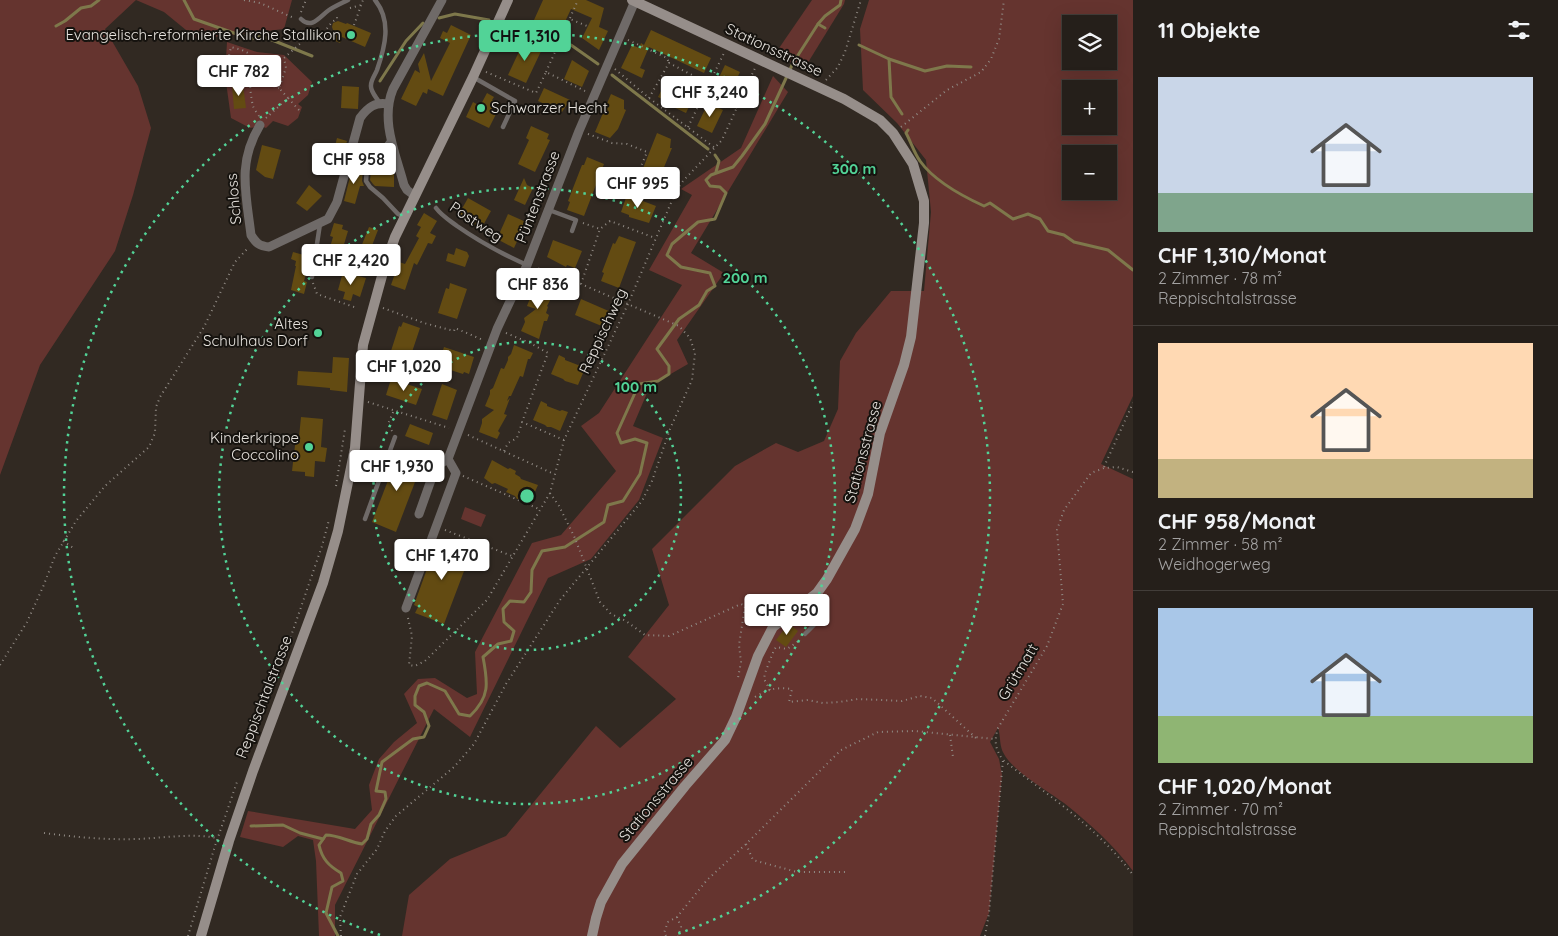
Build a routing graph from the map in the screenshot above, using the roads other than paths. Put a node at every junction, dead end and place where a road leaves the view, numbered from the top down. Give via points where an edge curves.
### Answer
1 (348, 0) edge
2 (374, 0) edge
3 (442, 0) edge
4 (508, 0) edge
5 (633, 1) edge
6 (301, 19) road end
7 (475, 72) junction
8 (384, 103) junction
9 (260, 125) dead end
10 (503, 128) dead end
11 (391, 139) junction
12 (415, 196) junction
13 (436, 208) dead end
14 (547, 209) junction
15 (405, 217) junction
16 (320, 224) junction
17 (572, 231) dead end
18 (527, 265) junction
19 (312, 277) dead end
20 (395, 437) road end
21 (448, 459) junction
22 (351, 468) junction
23 (380, 477) junction
24 (419, 514) dead end
25 (365, 519) dead end
26 (817, 592) junction
27 (406, 608) road end
28 (805, 634) road end
29 (201, 936) edge
30 (592, 936) edge

1 - 6 lane via 313,23
2 - 8 lane via 384,16 386,29 371,85 372,92
3 - 8 street
4 - 7 street, Reppischtalstrasse
5 - 14 street, Püntenstrasse
5 - 26 street, Stationsstrasse via 864,110 893,133 913,164 924,201 924,223 911,337 880,433 863,510
7 - 10 lane via 515,101
7 - 12 street, Reppischtalstrasse
8 - 11 street
8 - 16 street via 366,110 360,118 337,202 328,219
9 - 16 street, Schloss via 251,139 244,180 255,242 269,247
11 - 12 street via 404,185
11 - 15 lane via 380,158 367,168 366,181 398,214
12 - 15 street, Reppischtalstrasse
13 - 18 lane, Postweg via 481,243
14 - 17 lane via 576,220
14 - 18 street, Püntenstrasse
15 - 22 street, Reppischtalstrasse via 385,264 363,345
16 - 19 lane
18 - 21 street, Püntenstrasse via 497,329
20 - 23 lane
21 - 24 street, Püntenstrasse via 436,466
21 - 27 street via 456,473
22 - 23 lane
22 - 29 street, Reppischtalstrasse via 323,582 253,771
23 - 25 lane
26 - 28 lane via 824,606 822,617
26 - 30 street, Stationsstrasse via 773,627 725,740 622,864 601,902

